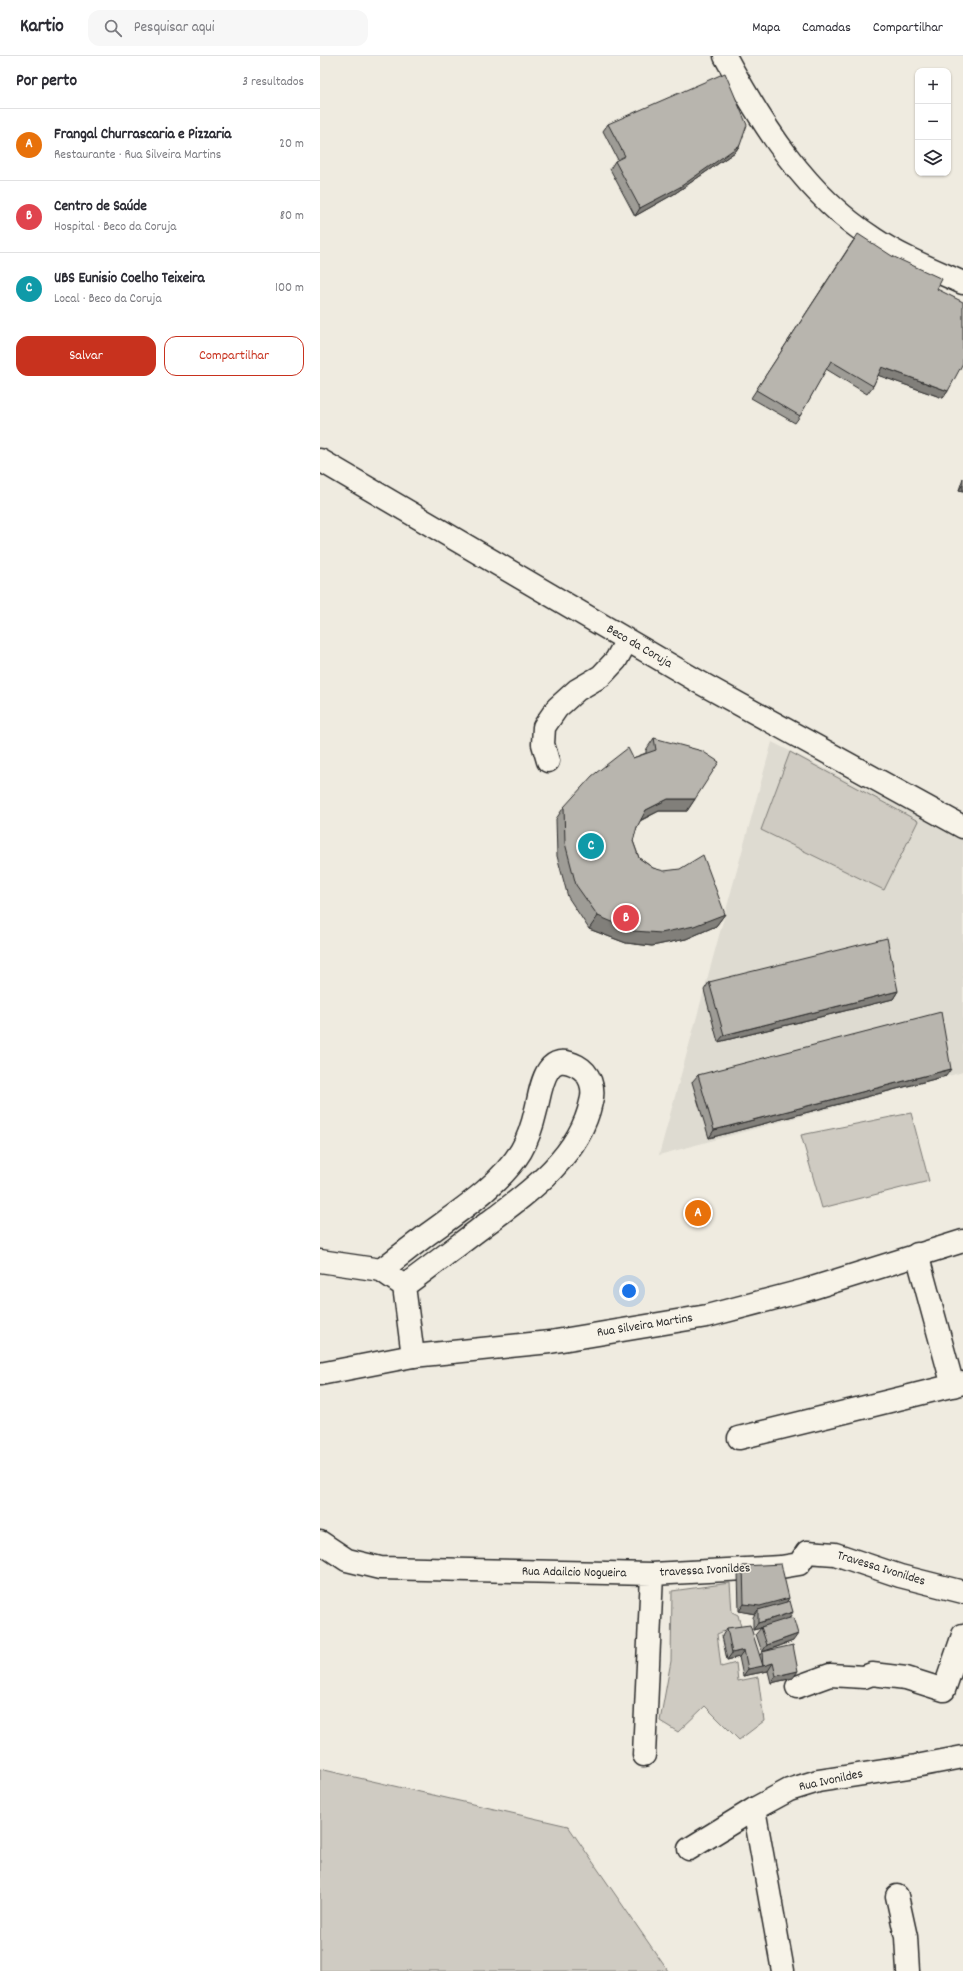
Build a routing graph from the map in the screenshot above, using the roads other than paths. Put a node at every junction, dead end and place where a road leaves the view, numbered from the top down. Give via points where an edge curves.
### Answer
1 (725, 56) edge
2 (963, 283) edge
3 (320, 460) edge
4 (627, 640) junction
5 (548, 761) dead end
6 (963, 827) edge
7 (963, 1241) edge
8 (917, 1254) junction
9 (320, 1261) edge
10 (381, 1270) junction
11 (404, 1286) junction
12 (413, 1356) junction
13 (322, 1377) edge
14 (958, 1384) edge
15 (739, 1438) dead end
16 (320, 1542) edge
17 (781, 1567) joint
18 (652, 1574) junction
19 (963, 1592) edge
20 (963, 1635) edge
21 (797, 1688) dead end
22 (644, 1755) dead end
23 (963, 1757) edge
24 (754, 1809) junction
25 (689, 1849) dead end
26 (897, 1896) dead end
27 (783, 1971) edge
28 (908, 1971) edge

1 - 2 street via 751,104 788,158 830,205 873,238 910,260
3 - 4 street, Beco da Coruja
4 - 5 street via 616,660 601,676 578,690 557,708 548,721 544,728 543,744
4 - 6 street, Beco da Coruja
7 - 8 street, Rua Silveira Martins
8 - 12 street, Rua Silveira Martins via 806,1290 707,1316 550,1342
8 - 14 street
9 - 10 street
10 - 11 street
10 - 11 street via 470,1204 499,1177 521,1151 536,1110 540,1086 545,1074 553,1066 563,1062 584,1071 591,1082 593,1094 590,1109 573,1145 553,1169 507,1208
11 - 12 street
12 - 13 street, Rua Silveira Martins
14 - 15 street
16 - 18 street, Rua Adailcio Nogueira via 347,1560 380,1568
17 - 18 street, travessa Ivonildes
17 - 19 street, Travessa Ivonildes via 799,1564 807,1552 835,1554 900,1576
18 - 22 street
20 - 21 street via 944,1690 906,1678 872,1674 864,1677 830,1674
23 - 24 street, Rua Ivonildes via 818,1781 789,1790
24 - 25 street, Rua Ivonildes
24 - 27 street
26 - 28 street via 906,1936

